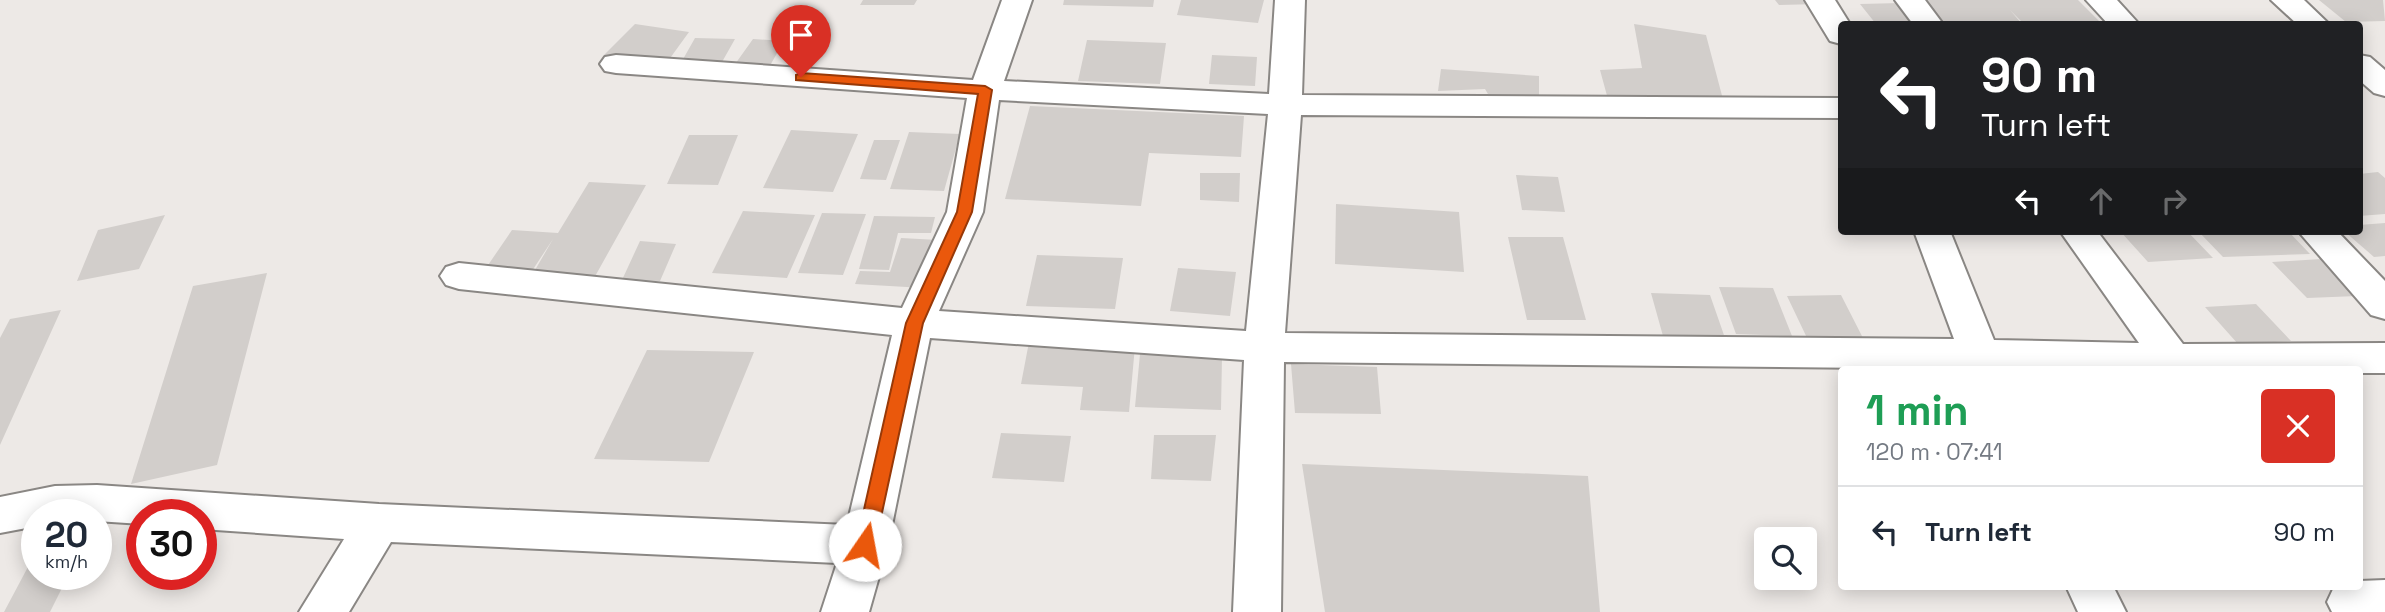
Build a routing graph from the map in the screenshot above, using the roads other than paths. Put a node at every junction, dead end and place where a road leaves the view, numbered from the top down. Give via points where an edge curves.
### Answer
1 (1017, 0) edge
2 (1290, 0) edge
3 (1821, 0) edge
4 (1910, 0) edge
5 (2101, 0) edge
6 (2286, 0) edge
7 (1926, 21) edge
8 (2121, 21) edge
9 (2310, 21) edge
10 (1838, 31) edge
11 (616, 64) dead end
12 (2363, 67) edge
13 (2385, 86) edge
14 (985, 90) junction
15 (1284, 105) junction
16 (1838, 108) edge
17 (1934, 235) edge
18 (2081, 235) edge
19 (2320, 235) edge
20 (459, 276) dead end
21 (2385, 305) edge
22 (915, 323) junction
23 (1264, 347) junction
24 (2385, 358) edge
25 (1982, 362) edge
26 (2175, 364) edge
27 (0, 515) edge
28 (379, 523) junction
29 (865, 545) junction
30 (2091, 590) edge
31 (323, 612) edge
32 (845, 612) edge
33 (1257, 612) edge
34 (2102, 612) edge

1 - 14 street
2 - 15 street
3 - 10 street
4 - 7 street
5 - 8 street
6 - 9 street
11 - 14 street
12 - 13 street
14 - 15 street
14 - 22 street via 965,212
15 - 16 street
15 - 23 street
17 - 25 street
18 - 26 street
19 - 21 street
20 - 22 street
22 - 23 street
22 - 29 street
23 - 25 street
23 - 33 street
24 - 26 street
25 - 26 street
27 - 28 street via 55,504 97,503
28 - 29 street
28 - 31 street
29 - 32 street
30 - 34 street

